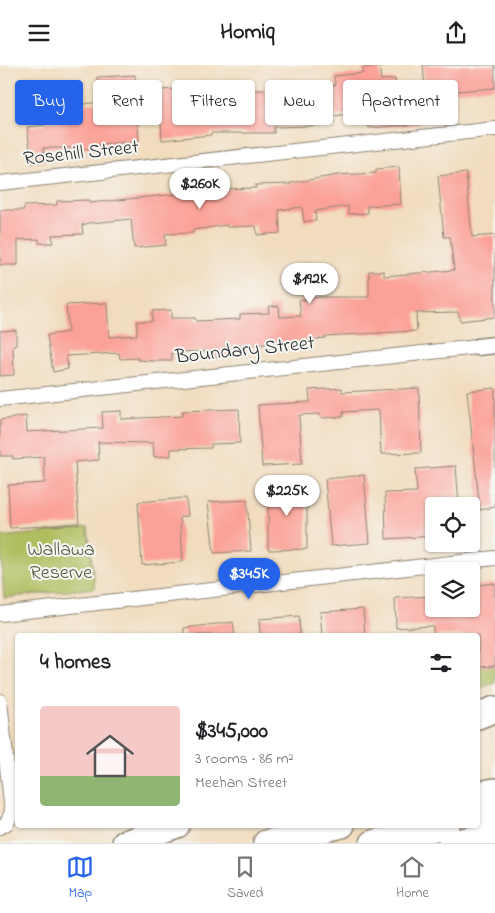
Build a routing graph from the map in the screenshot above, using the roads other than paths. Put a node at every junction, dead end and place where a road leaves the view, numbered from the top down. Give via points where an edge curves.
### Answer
1 (495, 129) edge
2 (0, 183) edge
3 (495, 345) edge
4 (477, 347) joint
5 (0, 399) edge
6 (495, 558) edge
7 (0, 614) edge
8 (0, 701) edge
9 (495, 709) edge
10 (480, 715) edge
11 (495, 791) edge
12 (480, 794) edge
13 (495, 814) edge
14 (480, 818) edge
15 (0, 827) edge
16 (168, 828) edge
17 (329, 828) edge
18 (435, 828) edge
19 (495, 835) edge
20 (125, 843) edge
21 (266, 843) edge
22 (374, 843) edge
23 (451, 843) edge

1 - 2 street, Rosehill Street
3 - 4 street, Boundary Street
4 - 5 street, Boundary Street
6 - 7 street
8 - 15 street via 12,812 7,823
9 - 10 highway
11 - 12 highway
13 - 14 highway
16 - 20 highway
17 - 21 highway
18 - 22 highway
19 - 23 highway

